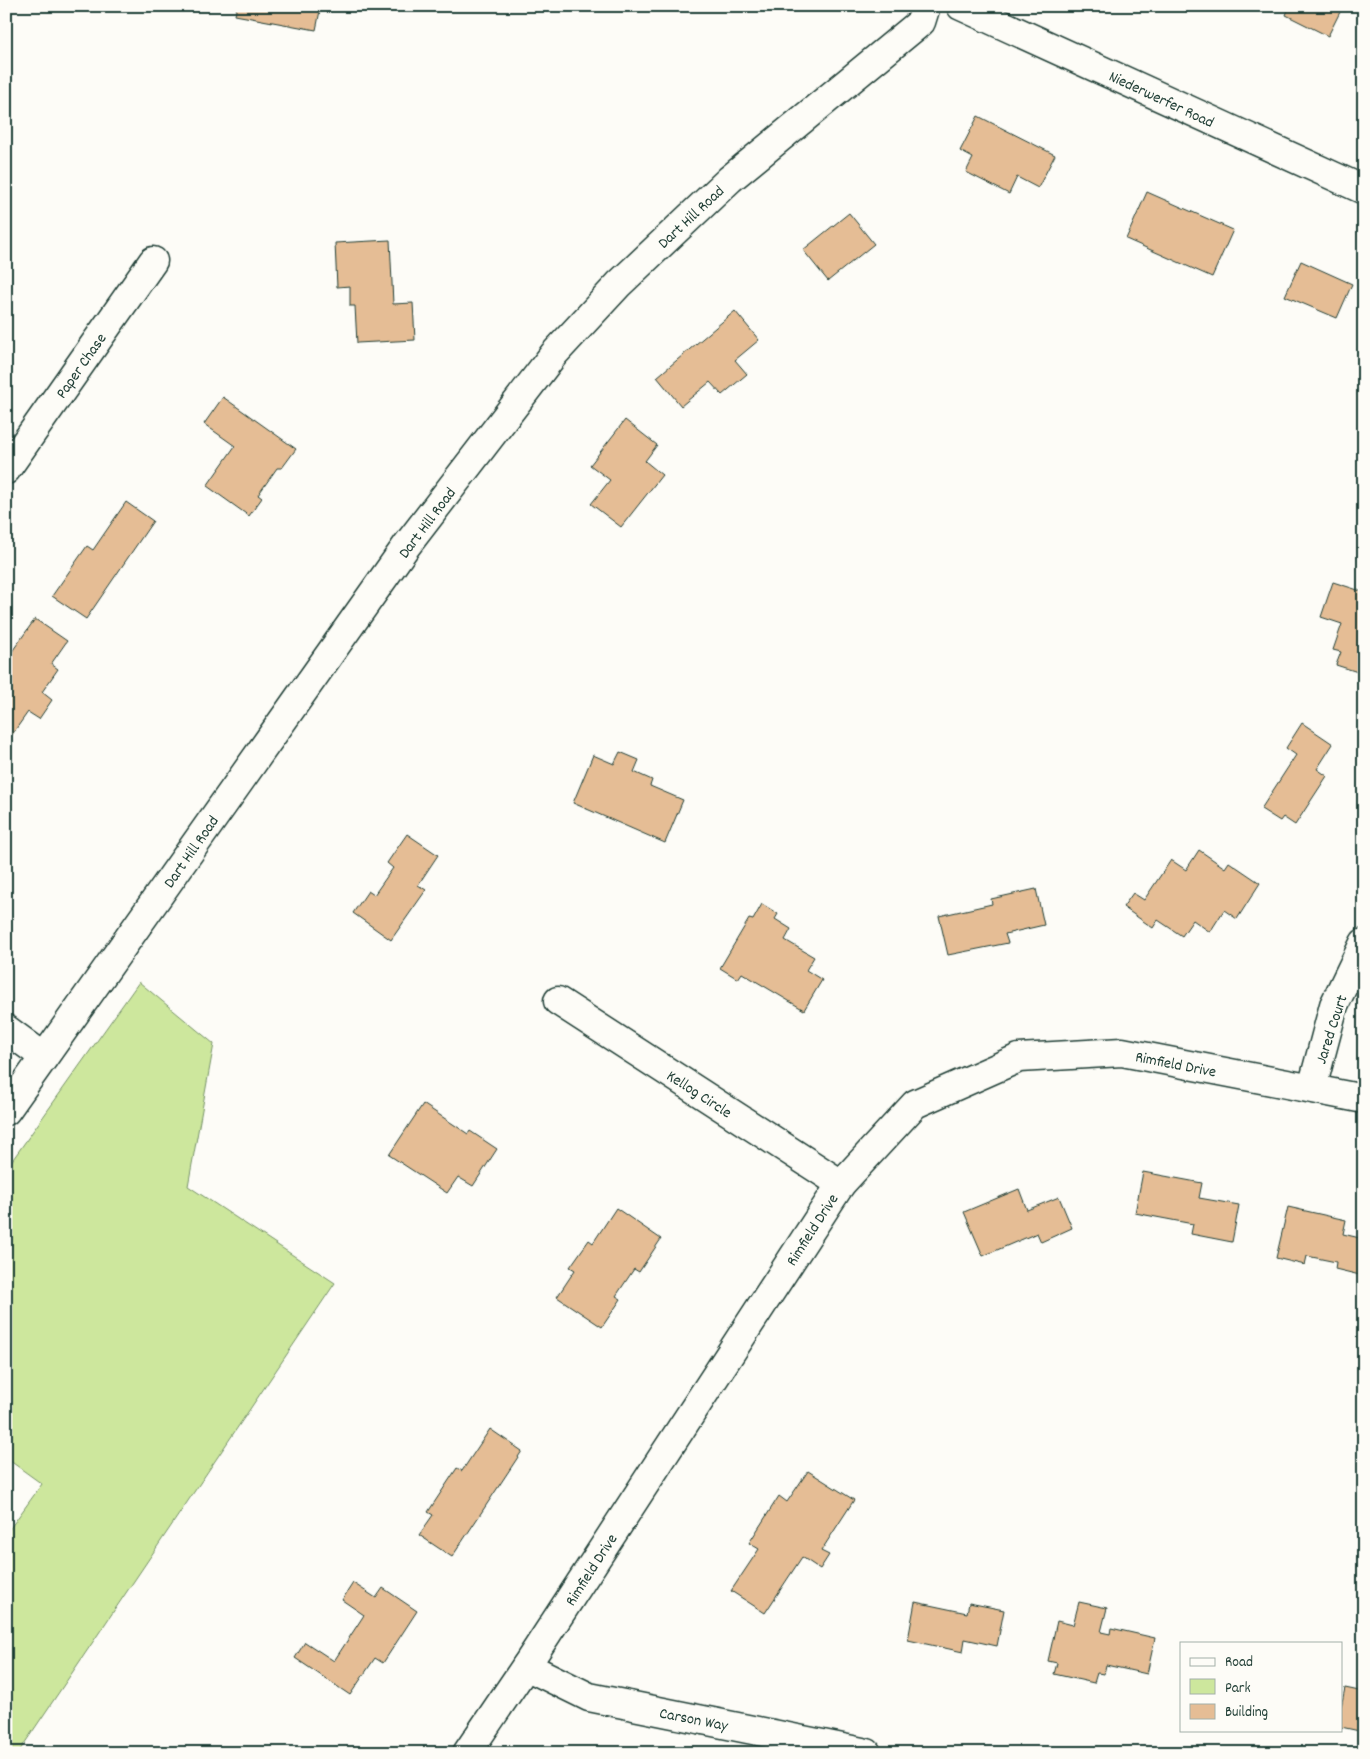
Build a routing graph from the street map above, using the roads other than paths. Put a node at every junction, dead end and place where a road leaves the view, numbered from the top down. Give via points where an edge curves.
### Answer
1 (926, 6) edge
2 (961, 6) edge
3 (1364, 190) edge
4 (153, 261) dead end
5 (6, 470) edge
6 (1364, 943) edge
7 (558, 1001) dead end
8 (6, 1029) edge
9 (44, 1057) junction
10 (1312, 1088) junction
11 (1364, 1099) edge
12 (6, 1111) edge
13 (841, 1184) junction
14 (526, 1666) junction
15 (467, 1753) edge
16 (867, 1753) edge

1 - 9 street, Dart Hill Road via 921,22 730,179 619,284 554,354 408,545
2 - 3 street, Niederwerfer Road
4 - 5 street, Paper Chase
6 - 10 street, Jared Court via 1334,1004
7 - 13 street, Kellog Circle
8 - 9 street
9 - 12 street, Dart Hill Road
10 - 11 street, Rimfield Drive
10 - 13 street, Rimfield Drive via 1122,1052 1019,1058 915,1104
13 - 14 street, Rimfield Drive
14 - 15 street, Rimfield Drive
14 - 16 street, Carson Way via 589,1697

